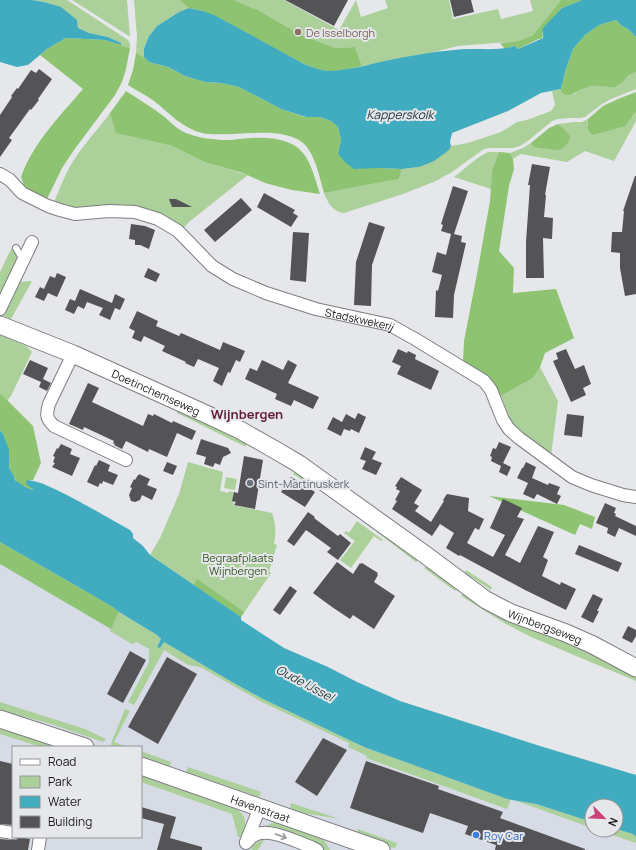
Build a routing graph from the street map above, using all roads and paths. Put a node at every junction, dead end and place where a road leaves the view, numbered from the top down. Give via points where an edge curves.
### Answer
1 (0, 174) edge
2 (32, 242) dead end
3 (16, 248) dead end
4 (23, 260) junction
5 (0, 309) edge
6 (0, 325) edge
7 (73, 354) junction
8 (126, 460) dead end
9 (636, 497) edge
10 (457, 578) joint
11 (636, 668) edge
12 (0, 719) edge
13 (82, 746) edge
14 (142, 766) edge
15 (260, 808) junction
16 (0, 831) edge
17 (12, 833) edge
18 (40, 838) edge
19 (347, 844) edge
20 (244, 846) edge
21 (38, 850) edge
22 (316, 850) edge
23 (381, 850) edge

1 - 9 street, Stadskwekerij via 22,193 60,210 75,214 135,212 158,219 178,232 212,266 232,279 316,309 390,325 484,381 491,390 509,430 572,477
2 - 4 street
3 - 4 lane
4 - 5 street
6 - 7 street, Doetinchemseweg
7 - 8 street via 48,404 49,421 54,426
7 - 10 street, Doetinchemseweg via 208,414 277,451 299,464
10 - 11 street, Wijnbergseweg via 486,600 511,613 594,645
12 - 13 street
14 - 15 street, Havenstraat
15 - 19 street, Havenstraat
15 - 20 street
16 - 17 street
18 - 21 street
19 - 23 street, Havenstraat
20 -> 22 street via 253,835 263,832 274,833

